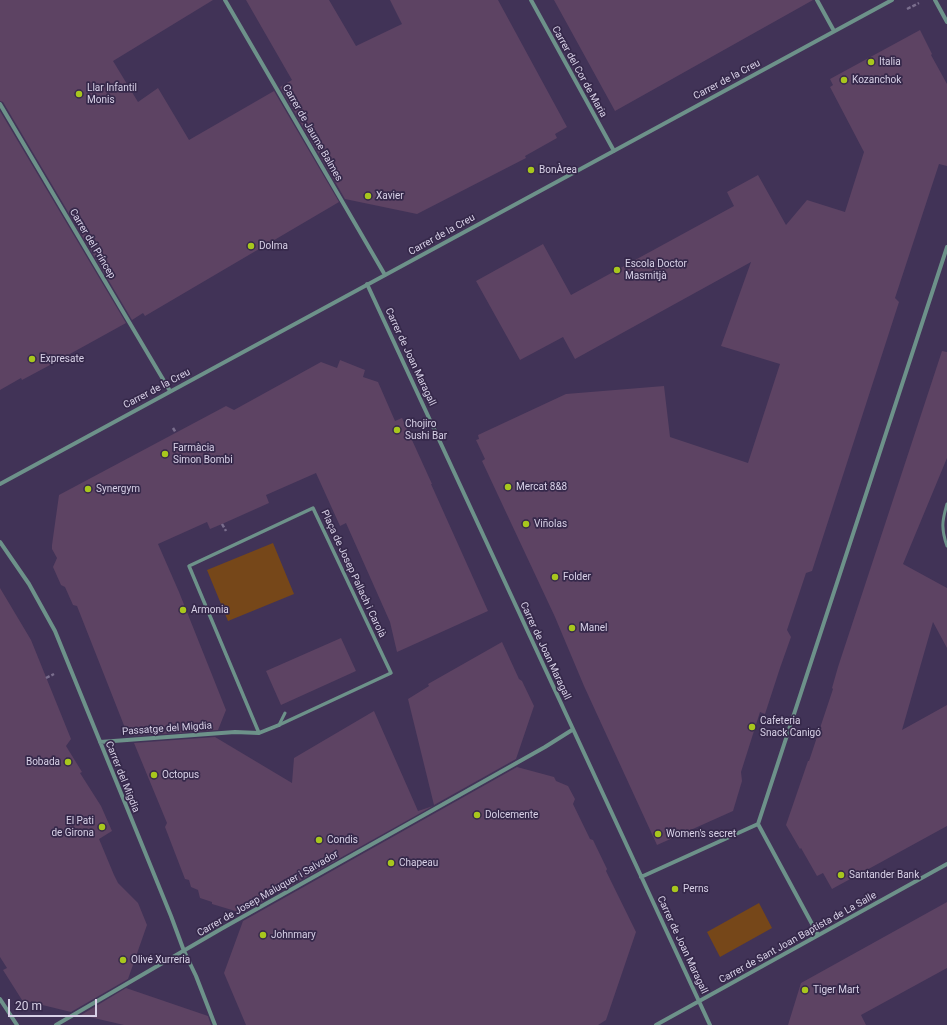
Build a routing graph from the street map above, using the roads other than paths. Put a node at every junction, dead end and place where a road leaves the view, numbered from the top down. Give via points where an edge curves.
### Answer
1 (225, 0) edge
2 (531, 0) edge
3 (817, 0) edge
4 (892, 0) edge
5 (935, 0) edge
6 (947, 22) edge
7 (834, 31) junction
8 (0, 104) edge
9 (614, 151) junction
10 (947, 247) edge
11 (385, 275) junction
12 (368, 284) junction
13 (170, 392) junction
14 (0, 484) edge
15 (947, 504) edge
16 (0, 542) edge
17 (947, 546) edge
18 (285, 713) dead end
19 (279, 725) junction
20 (572, 730) junction
21 (235, 732) joint
22 (259, 733) junction
23 (100, 742) junction
24 (758, 824) junction
25 (947, 864) edge
26 (641, 877) junction
27 (818, 935) junction
28 (184, 951) junction
29 (0, 1000) edge
30 (699, 1001) junction
31 (17, 1025) edge
32 (56, 1025) edge
33 (214, 1025) edge
34 (656, 1025) edge
35 (710, 1025) edge

1 - 11 street, Carrer de Jaume Balmes
2 - 9 street, Carrer del Cor de Maria
3 - 7 street
4 - 7 street, Carrer de la Creu
5 - 6 street
7 - 9 street, Carrer de la Creu
8 - 13 street, Carrer del Príncep
9 - 11 street, Carrer de la Creu
10 - 24 street
11 - 12 street, Carrer de la Creu
12 - 13 street, Carrer de la Creu
12 - 20 street, Carrer de Joan Maragall
13 - 14 street, Carrer de la Creu
15 - 17 lane via 942,520
16 - 23 street, Carrer del Migdia via 29,584 55,631
18 - 19 lane
19 - 22 street, Plaça de Josep Pallach i Carolà
19 - 22 street, Plaça de Josep Pallach i Carolà via 391,673 313,508 189,566
20 - 26 street, Carrer de Joan Maragall
20 - 28 street, Carrer de Josep Maluquer i Salvador
21 - 22 street, Plaça de Josep Pallach i Carolà
21 - 23 street, Passatge del Migdia
23 - 28 street, Carrer del Migdia
24 - 26 street
24 - 27 street
25 - 27 street, Carrer de Sant Joan Baptista de La Salle
26 - 30 street, Carrer de Joan Maragall
27 - 30 street, Carrer de Sant Joan Baptista de La Salle
28 - 32 street, Carrer de Josep Maluquer i Salvador
28 - 33 street, Carrer del Migdia
29 - 31 street
30 - 34 street, Carrer de Sant Joan Baptista de La Salle
30 - 35 street, Carrer de Joan Maragall

